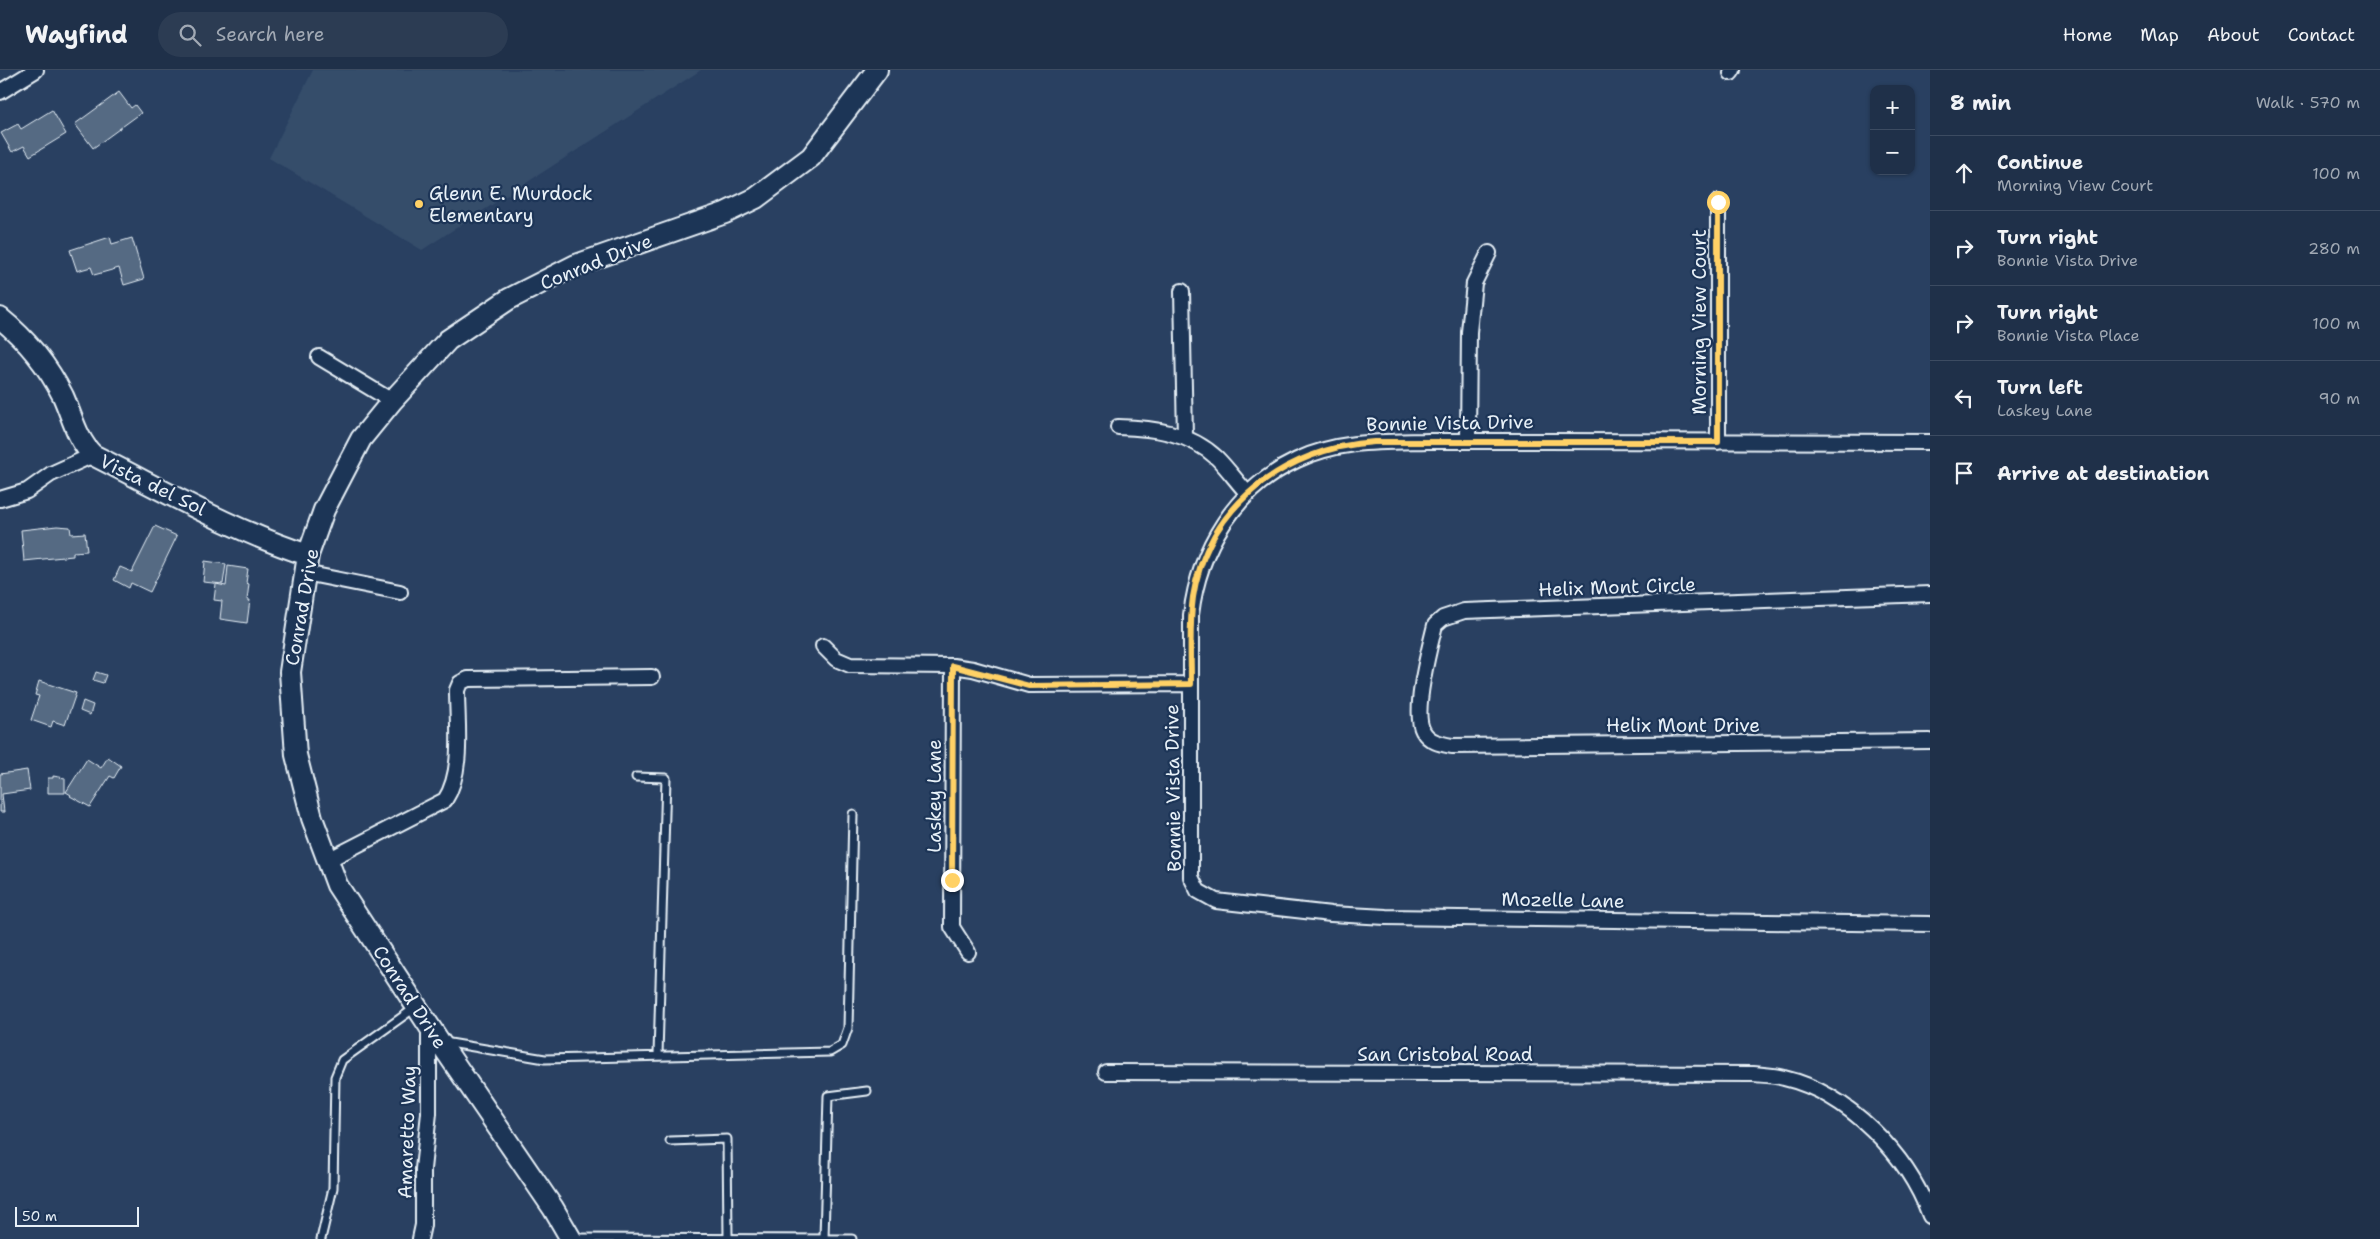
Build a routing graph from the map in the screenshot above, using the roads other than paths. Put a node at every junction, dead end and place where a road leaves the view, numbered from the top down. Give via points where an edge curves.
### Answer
1 (36, 70) edge
2 (878, 70) edge
3 (0, 92) edge
4 (1718, 202) dead end
5 (1489, 253) dead end
6 (1182, 291) dead end
7 (0, 318) edge
8 (319, 357) dead end
9 (392, 400) junction
10 (1118, 427) dead end
11 (1185, 437) junction
12 (1468, 440) junction
13 (1718, 442) junction
14 (1930, 442) edge
15 (93, 455) junction
16 (1248, 494) junction
17 (0, 499) edge
18 (307, 564) junction
19 (400, 592) dead end
20 (1930, 594) edge
21 (823, 646) dead end
22 (953, 666) junction
23 (652, 677) dead end
24 (1191, 684) junction
25 (1930, 741) edge
26 (1437, 743) joint
27 (636, 777) dead end
28 (853, 814) dead end
29 (328, 860) junction
30 (1198, 891) joint
31 (1930, 924) edge
32 (968, 952) dead end
33 (416, 1007) junction
34 (434, 1033) junction
35 (658, 1056) junction
36 (1106, 1072) dead end
37 (867, 1091) dead end
38 (670, 1141) dead end
39 (1930, 1216) edge
40 (728, 1237) junction
41 (824, 1238) junction
42 (321, 1239) edge
43 (420, 1239) edge
44 (571, 1239) edge
45 (852, 1239) edge

1 - 3 street
2 - 9 street, Conrad Drive via 811,157 756,198 725,214 576,265 509,299 448,340
4 - 13 street, Morning View Court
5 - 12 street via 1474,283 1469,332
6 - 11 street
7 - 15 street via 24,340 52,377 83,446
8 - 9 street
9 - 18 street, Conrad Drive via 361,439 324,510
10 - 11 street via 1152,428
11 - 16 street via 1216,457
12 - 13 street, Bonnie Vista Drive
12 - 16 street, Bonnie Vista Drive via 1334,446 1288,465
13 - 14 street, Bonnie Vista Drive
15 - 17 street, Vista del Sol via 51,474 27,491
15 - 18 street, Vista del Sol via 284,547
16 - 24 street, Bonnie Vista Drive via 1222,524 1198,577 1191,615
18 - 19 street
18 - 29 street, Conrad Drive via 290,672 296,755 312,818
20 - 26 street, Helix Mont Circle via 1464,611 1435,624 1422,680 1419,722 1423,732
21 - 22 street via 836,659 850,665
22 - 24 street via 1029,686
22 - 32 street, Laskey Lane via 952,927
23 - 29 street via 468,678 460,683 457,690 456,774 445,800
24 - 30 street, Bonnie Vista Drive via 1192,877
25 - 26 street, Helix Mont Drive via 1452,746
27 - 35 lane via 666,778
28 - 35 lane via 848,1028 842,1045 830,1052
29 - 33 street, Conrad Drive via 337,885
30 - 31 street, Mozelle Lane via 1216,901 1386,917
33 - 34 street, Conrad Drive
33 - 42 lane via 342,1060 335,1077 333,1188
34 - 35 lane via 545,1059
34 - 43 street, Amaretto Way
34 - 44 street, Conrad Drive
36 - 39 street, San Cristobal Road via 1743,1074 1784,1078 1839,1103 1871,1128 1903,1165
37 - 41 lane via 828,1096
38 - 40 lane via 726,1139
40 - 41 lane
40 - 44 lane
41 - 45 lane

